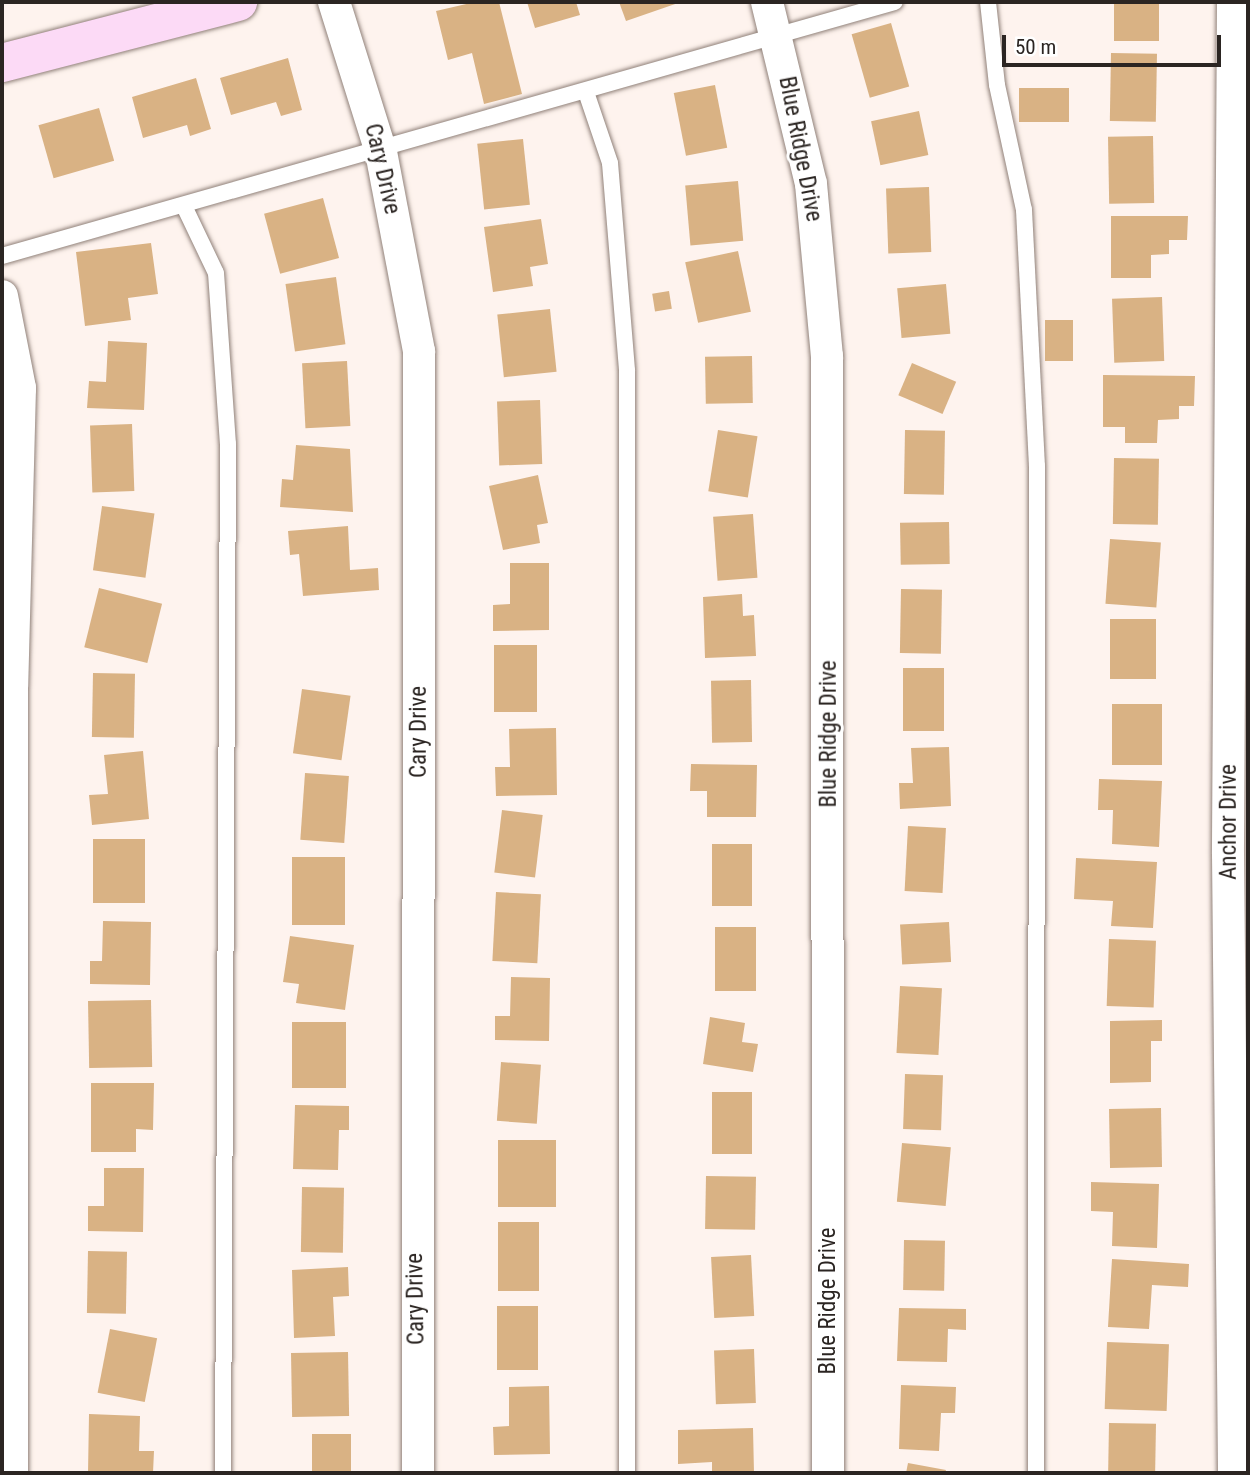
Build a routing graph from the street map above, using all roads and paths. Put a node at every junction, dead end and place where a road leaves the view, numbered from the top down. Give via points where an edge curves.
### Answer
1 (238, 2) edge
2 (334, 2) edge
3 (767, 2) edge
4 (895, 2) edge
5 (988, 2) edge
6 (1233, 2) edge
7 (777, 36) junction
8 (2, 63) edge
9 (586, 92) junction
10 (381, 152) junction
11 (184, 206) junction
12 (2, 256) edge
13 (2, 296) edge
14 (12, 1473) edge
15 (223, 1473) edge
16 (418, 1473) edge
17 (627, 1473) edge
18 (828, 1473) edge
19 (1036, 1473) edge
20 (1234, 1473) edge

1 - 8 street
2 - 10 street, Cary Drive
3 - 7 street, Blue Ridge Drive
4 - 7 lane
5 - 19 lane via 997,85 1024,210 1037,466
6 - 20 street, Anchor Drive via 1228,853
7 - 9 lane
7 - 18 street, Blue Ridge Drive via 811,184 827,356
9 - 10 lane
9 - 17 lane via 610,163 627,371
10 - 11 lane
10 - 16 street, Cary Drive via 419,351
11 - 12 lane
11 - 15 lane via 216,273 228,444
13 - 14 street via 20,388 12,686

